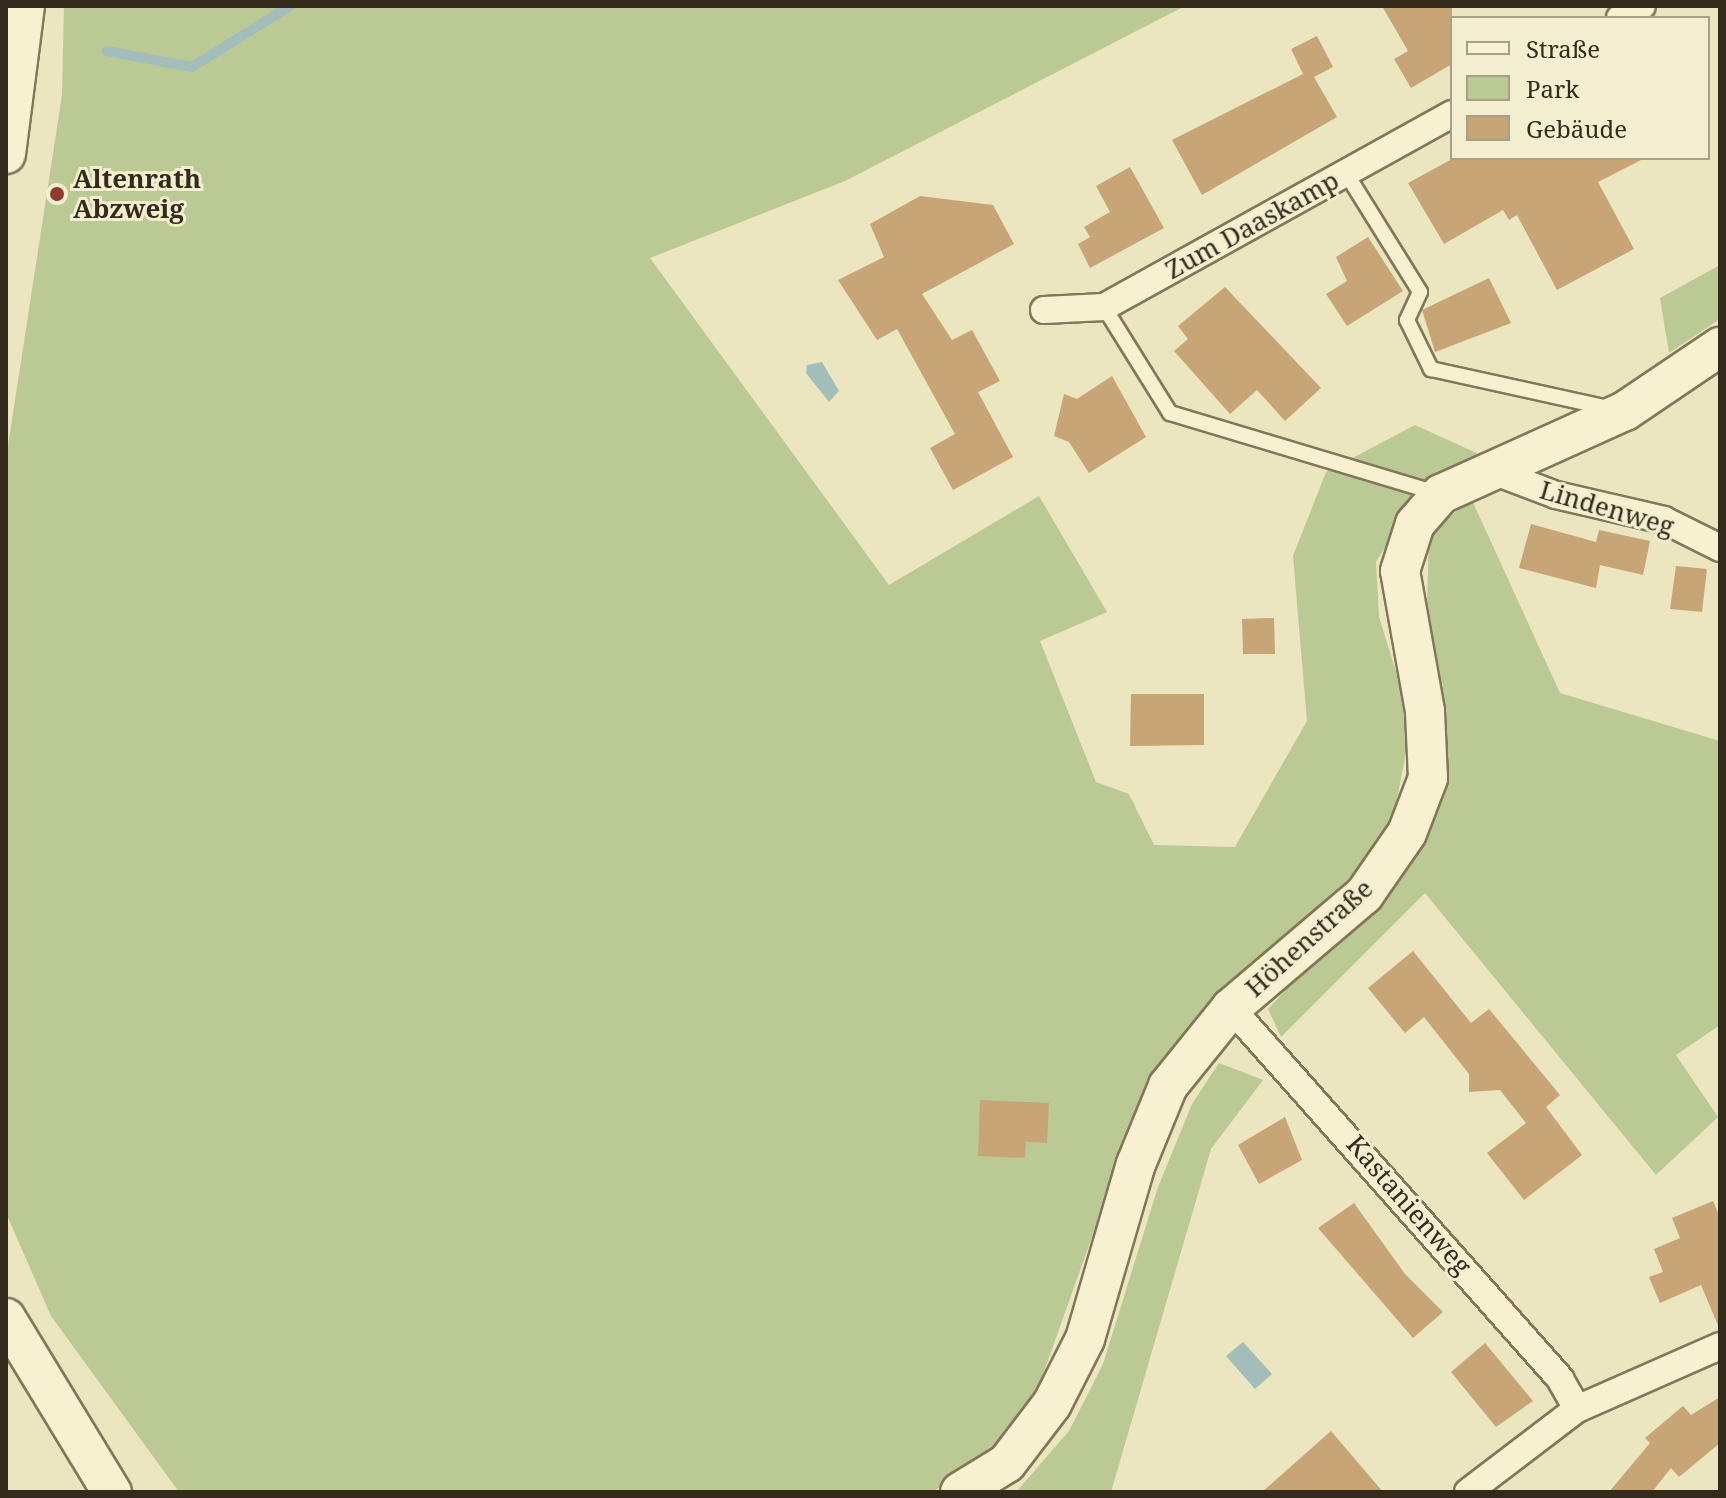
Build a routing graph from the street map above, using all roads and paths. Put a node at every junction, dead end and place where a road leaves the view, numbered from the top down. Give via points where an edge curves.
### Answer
1 (25, 6) edge
2 (1642, 6) edge
3 (1624, 16) edge
4 (1450, 115) edge
5 (6, 154) edge
6 (1346, 173) junction
7 (1104, 307) junction
8 (1044, 310) dead end
9 (1720, 347) edge
10 (1625, 411) junction
11 (1493, 471) junction
12 (1441, 494) junction
13 (1720, 548) edge
14 (1231, 1008) junction
15 (6, 1318) edge
16 (1720, 1346) edge
17 (1577, 1409) junction
18 (112, 1492) edge
19 (960, 1492) edge
20 (1468, 1492) edge

1 - 5 main road
2 - 3 street
4 - 6 street, Zum Daaskamp
6 - 7 street, Zum Daaskamp
6 - 10 lane via 1420,292 1407,320 1431,369
7 - 8 street, Zum Daaskamp
7 - 12 lane via 1170,413
9 - 10 main road, Höhenstraße
10 - 11 main road, Höhenstraße
11 - 12 main road, Höhenstraße
11 - 13 street, Lindenweg via 1556,495 1664,520
12 - 14 main road, Höhenstraße via 1415,524 1400,571 1403,622 1425,711 1428,778 1407,833 1364,895
14 - 17 street, Kastanienweg via 1560,1379
14 - 19 main road, Höhenstraße via 1168,1086 1136,1164 1085,1339 1052,1404 1007,1463
15 - 18 main road
16 - 17 street
17 - 20 street

